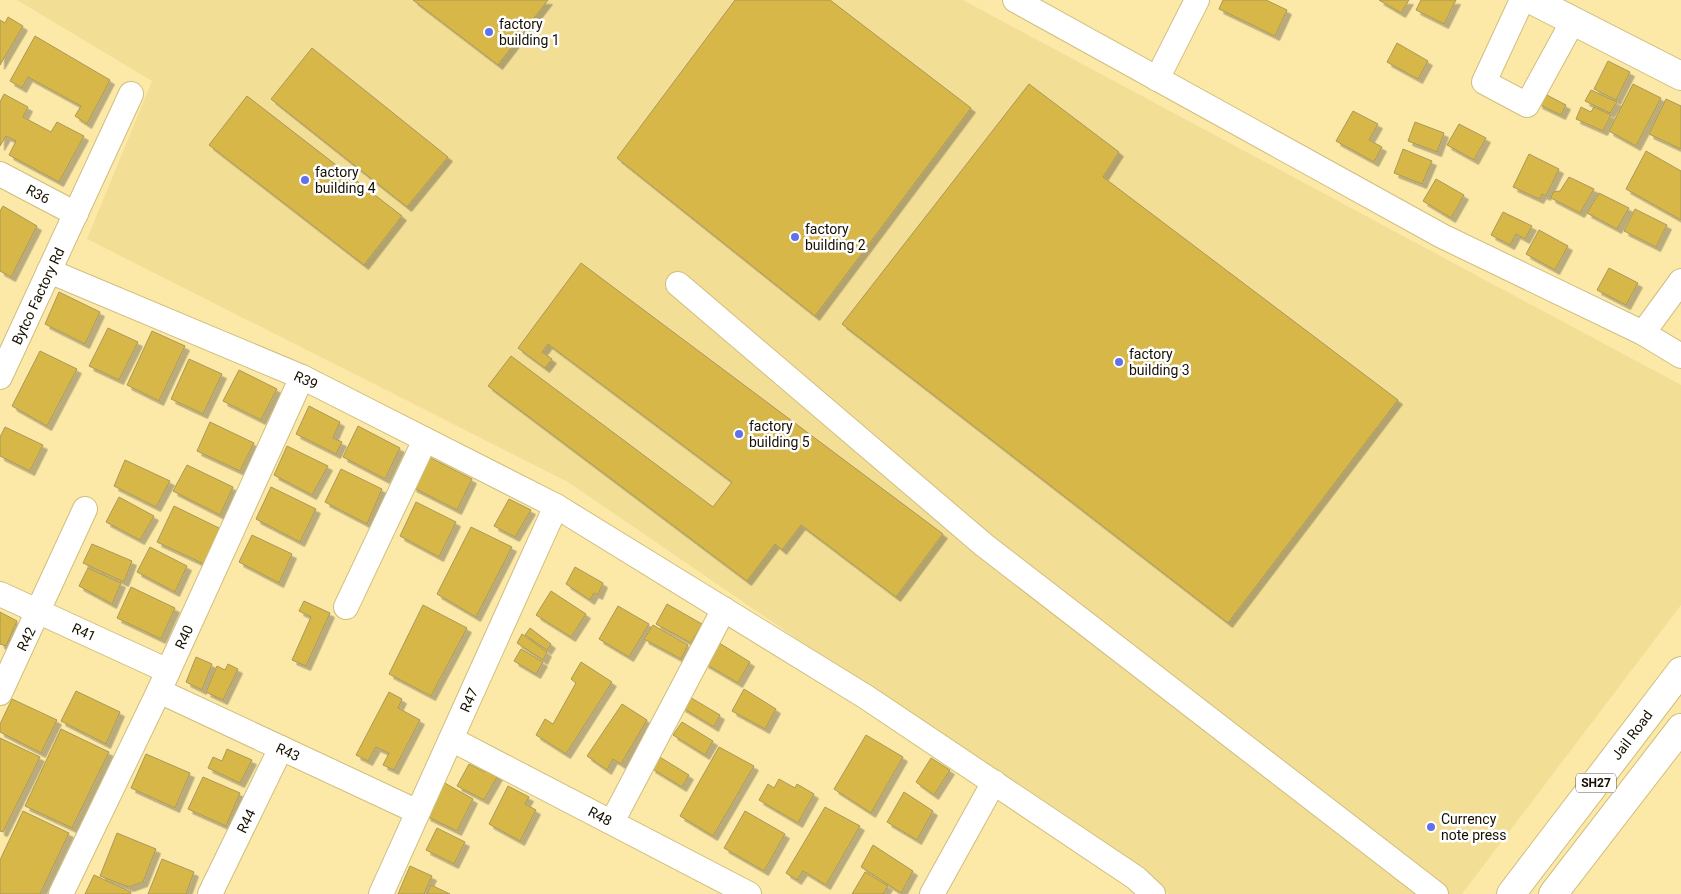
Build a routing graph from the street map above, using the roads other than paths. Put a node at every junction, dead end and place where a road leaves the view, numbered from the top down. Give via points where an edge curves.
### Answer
1 (1014, 0) edge
2 (1197, 0) edge
3 (1522, 0) edge
4 (1532, 0) edge
5 (1574, 21) junction
6 (1679, 71) edge
7 (1157, 79) junction
8 (131, 94) dead end
9 (0, 174) edge
10 (76, 214) junction
11 (49, 270) junction
12 (1681, 281) edge
13 (678, 284) dead end
14 (1643, 332) junction
15 (1681, 356) edge
16 (0, 377) edge
17 (302, 378) junction
18 (425, 440) junction
19 (556, 506) junction
20 (85, 509) dead end
21 (0, 594) edge
22 (346, 607) dead end
23 (724, 610) junction
24 (39, 612) junction
25 (1681, 672) edge
26 (164, 681) junction
27 (0, 693) edge
28 (1681, 728) edge
29 (451, 738) junction
30 (281, 748) junction
31 (994, 782) junction
32 (418, 812) junction
33 (612, 822) junction
34 (1147, 892) edge
35 (61, 894) edge
36 (210, 894) edge
37 (381, 894) edge
38 (749, 894) edge
39 (932, 894) edge
40 (1436, 894) edge
41 (1511, 894) edge
42 (1553, 894) edge

1 - 7 street
2 - 7 street
3 - 5 street via 1484,82 1527,105
4 - 5 main road
5 - 6 main road
7 - 14 street via 1442,236
8 - 10 street, Bytco Factory Rd
9 - 10 street, R36
10 - 11 street, Bytco Factory Rd
11 - 16 street, Bytco Factory Rd
11 - 17 street, R39
12 - 14 street
13 - 40 street via 984,545
14 - 15 street
17 - 18 street, R39
17 - 26 street, R40
18 - 19 street, R39
18 - 22 street
19 - 23 street, R39
19 - 29 street, R47
20 - 24 street, R42
21 - 24 street, R41
23 - 31 street, R39 via 866,697
23 - 33 street
24 - 26 street, R41
24 - 27 street, R42
25 - 41 main road, Jail Road / SH27
26 - 30 street, R43
26 - 35 street, R40
28 - 42 main road
29 - 32 street, R47
29 - 33 street, R48
30 - 32 street, R43
30 - 36 street, R44
31 - 34 street, R39 via 1136,878
31 - 39 street
32 - 37 street, R47
33 - 38 street, R48

